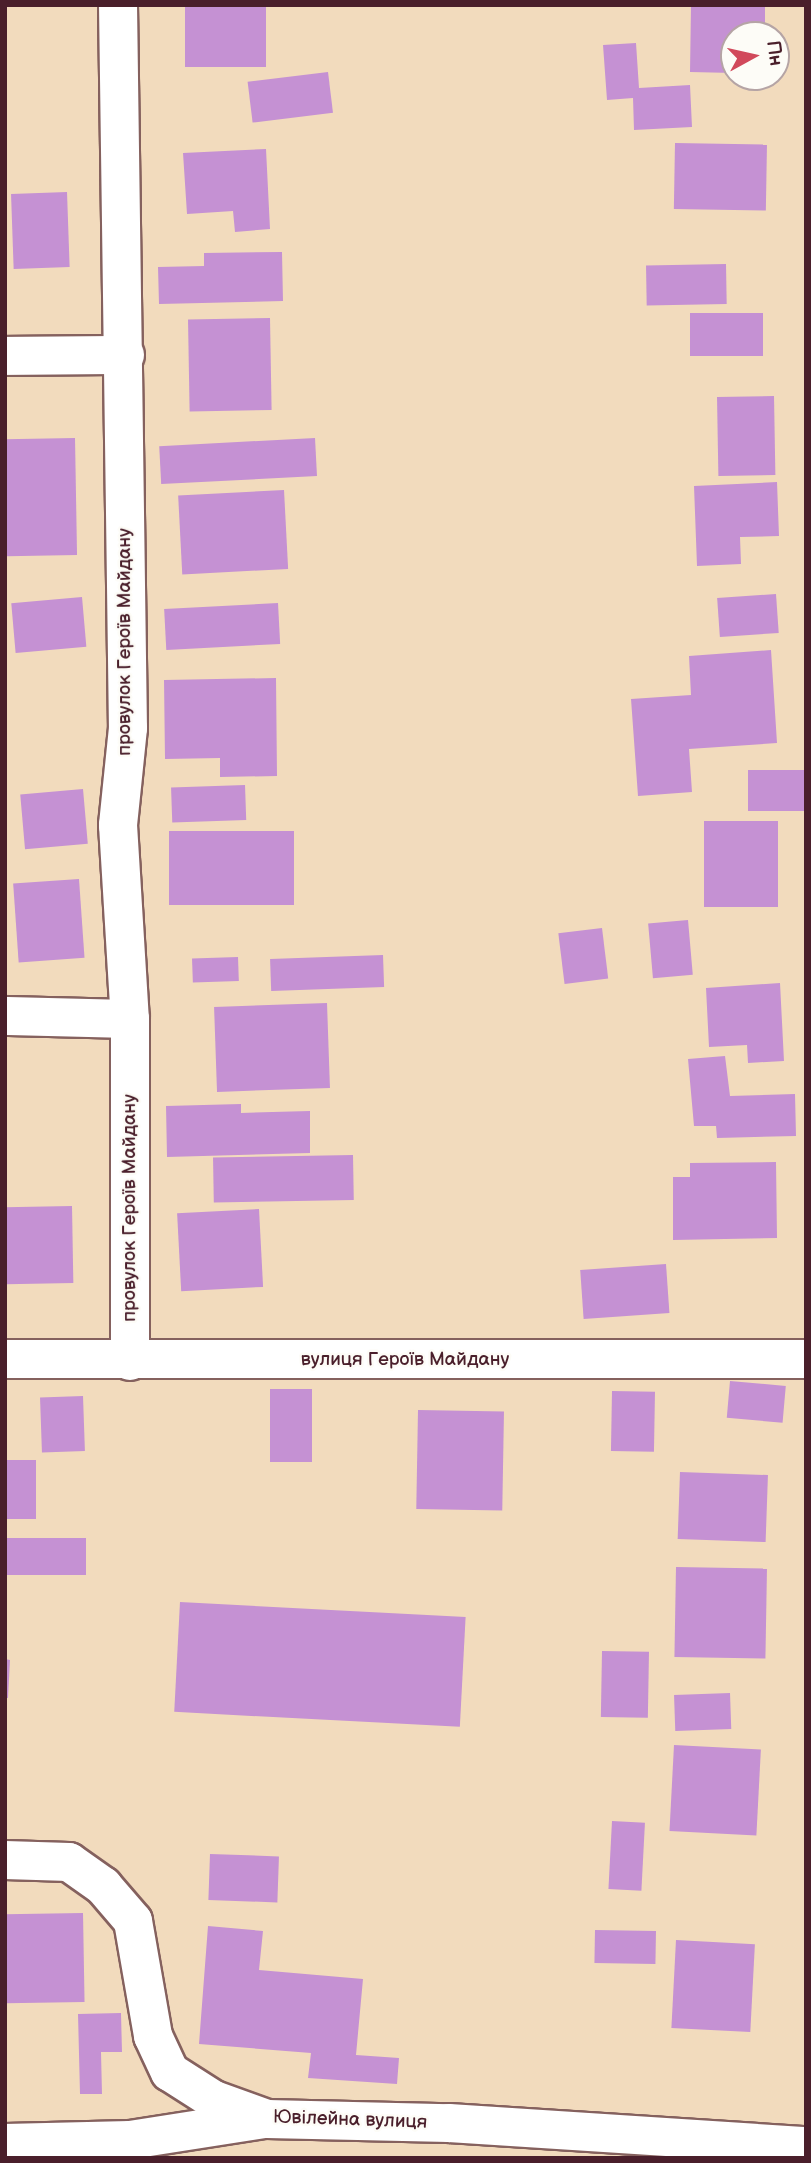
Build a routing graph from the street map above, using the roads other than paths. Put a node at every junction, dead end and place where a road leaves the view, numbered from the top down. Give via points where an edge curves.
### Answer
1 (118, 5) edge
2 (125, 355) junction
3 (5, 356) edge
4 (5, 1016) edge
5 (130, 1018) junction
6 (5, 1359) edge
7 (806, 1359) edge
8 (130, 1361) junction
9 (5, 1860) edge
10 (267, 2119) junction
11 (5, 2143) edge
12 (806, 2146) edge

1 - 2 street, провулок Героїв Майдану
2 - 3 street
2 - 5 street, провулок Героїв Майдану via 128,727 118,825
4 - 5 street
5 - 8 street, провулок Героїв Майдану
6 - 8 street, вулиця Героїв Майдану
7 - 8 street, вулиця Героїв Майдану
9 - 10 street, Ювілейна вулиця via 69,1862 103,1886 133,1921 153,2036 170,2072 214,2100
10 - 11 street via 130,2140
10 - 12 street, Ювілейна вулиця via 449,2123

